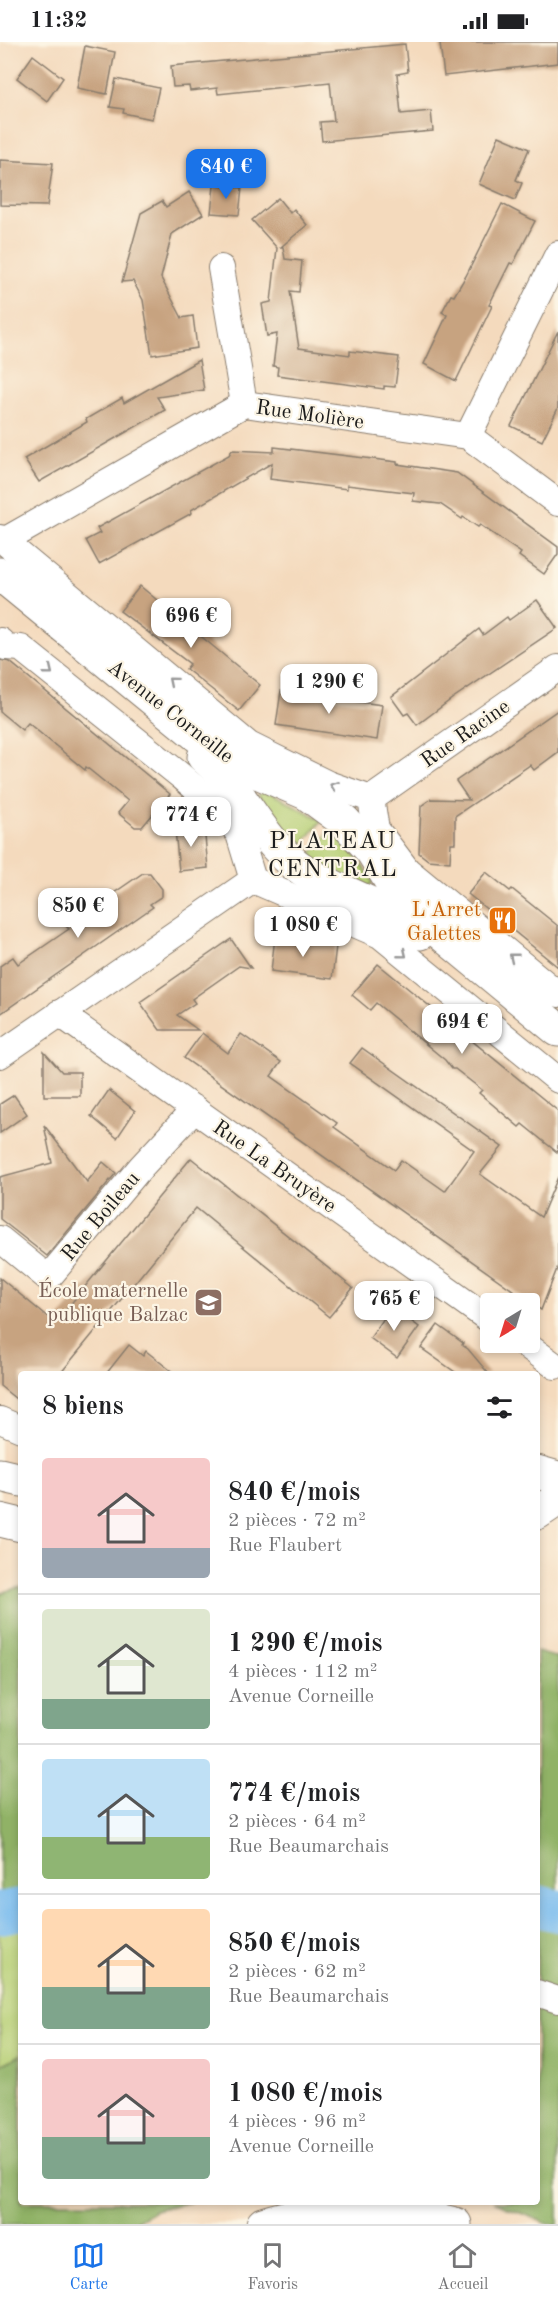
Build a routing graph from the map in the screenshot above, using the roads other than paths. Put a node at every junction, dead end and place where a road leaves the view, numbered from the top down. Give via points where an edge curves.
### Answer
1 (558, 254) edge
2 (221, 268) dead end
3 (244, 404) junction
4 (468, 436) junction
5 (558, 503) edge
6 (2, 540) edge
7 (0, 574) edge
8 (0, 592) edge
9 (0, 642) edge
10 (558, 668) edge
11 (371, 799) junction
12 (253, 880) junction
13 (558, 994) edge
14 (59, 1013) junction
15 (558, 1030) edge
16 (558, 1048) edge
17 (0, 1055) edge
18 (558, 1080) edge
19 (195, 1109) junction
20 (0, 1239) edge
21 (480, 1313) edge
22 (537, 1353) edge
23 (557, 1368) edge
24 (0, 1420) edge
25 (18, 1428) edge
26 (540, 1473) edge
27 (0, 1475) edge
28 (558, 1478) edge
29 (18, 1479) edge
30 (558, 1499) edge
31 (540, 1511) edge
32 (540, 1518) edge
33 (558, 1518) edge
34 (0, 1520) edge
35 (18, 1524) edge
36 (540, 1994) edge
37 (558, 2000) edge
38 (263, 2224) edge
39 (454, 2224) edge

1 - 4 street
2 - 3 street
3 - 4 street, Rue Molière
3 - 6 street, Rue Molière
4 - 5 street, Rue Molière
11 -> 6 street, Avenue Corneille via 328,784 249,745
7 - 15 main road, Avenue Corneille via 225,758 306,793 344,821 372,851 414,911
8 - 16 main road, Avenue Corneille via 220,771 257,823 294,863 338,890 409,924
9 -> 12 street via 6,647 21,648 223,812 238,834
10 - 11 street, Rue Racine
13 -> 11 street via 407,870 376,829
12 - 14 street
12 -> 18 street via 380,936
14 - 17 street
14 - 19 street, Rue La Bruyère
19 - 20 street, Rue Boileau via 48,1278
19 - 21 street, Rue La Bruyère
22 - 23 street
24 - 25 street
26 - 28 main road
27 - 29 main road
30 - 31 main road
32 - 33 main road
34 - 35 main road
36 - 37 street
38 - 39 main road via 317,2212 363,2210 399,2212

